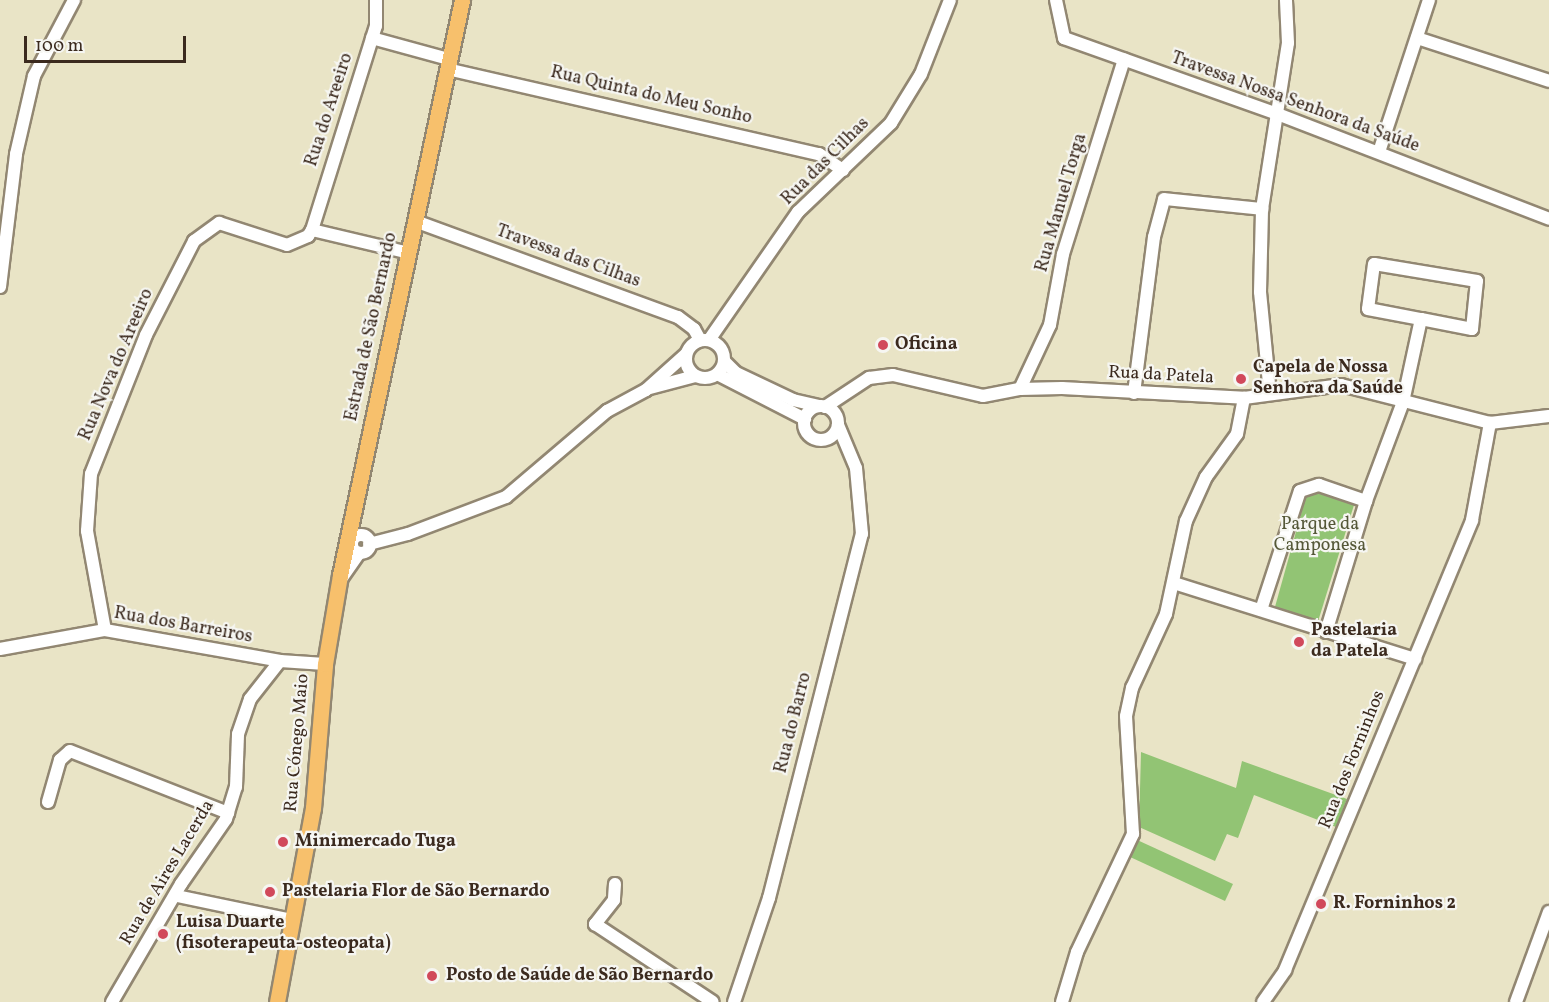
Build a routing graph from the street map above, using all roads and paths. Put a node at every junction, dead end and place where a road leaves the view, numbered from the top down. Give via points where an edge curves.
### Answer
1 (74, 0) edge
2 (376, 0) edge
3 (462, 0) edge
4 (950, 0) edge
5 (1056, 0) edge
6 (1286, 0) edge
7 (1430, 0) edge
8 (372, 38) junction
9 (1417, 38) junction
10 (1124, 59) junction
11 (448, 64) junction
12 (1549, 81) edge
13 (1275, 113) junction
14 (1379, 152) junction
15 (843, 171) junction
16 (1262, 209) junction
17 (1549, 219) edge
18 (415, 221) junction
19 (312, 230) junction
20 (409, 253) junction
21 (0, 287) edge
22 (1421, 319) junction
23 (705, 340) junction
24 (686, 354) junction
25 (724, 361) junction
26 (717, 374) junction
27 (695, 376) junction
28 (1020, 389) junction
29 (646, 390) junction
30 (845, 393) junction
31 (1134, 393) junction
32 (1270, 394) junction
33 (1244, 398) junction
34 (1403, 402) junction
35 (822, 407) junction
36 (1549, 416) edge
37 (805, 419) junction
38 (837, 421) junction
39 (1490, 423) junction
40 (829, 438) junction
41 (850, 450) junction
42 (1366, 501) junction
43 (360, 541) junction
44 (338, 582) junction
45 (1174, 583) junction
46 (1261, 610) junction
47 (105, 630) junction
48 (1326, 632) junction
49 (0, 649) edge
50 (1414, 659) junction
51 (280, 661) junction
52 (325, 664) junction
53 (48, 802) dead end
54 (228, 813) junction
55 (615, 884) dead end
56 (177, 896) junction
57 (1549, 912) edge
58 (292, 920) junction
59 (112, 1002) edge
60 (277, 1002) edge
61 (713, 1002) edge
62 (734, 1002) edge
63 (1062, 1002) edge
64 (1263, 1002) edge
65 (1516, 1002) edge

1 - 21 street via 34,76 16,154
2 - 8 street, Rua do Areeiro
3 - 11 main road, Estrada de São Bernardo
4 - 15 street, Rua das Cilhas via 921,74 891,123
5 - 10 street, Travessa Nossa Senhora da Saúde via 1064,38
6 - 13 street via 1288,42
7 - 9 street
8 - 11 street, Rua Quinta do Meu Sonho
8 - 19 street, Rua do Areeiro
9 - 12 street
9 - 14 street
10 - 13 street, Travessa Nossa Senhora da Saúde
10 - 28 street, Rua Manuel Torga via 1063,254 1050,325
11 - 15 street, Rua Quinta do Meu Sonho via 819,154
11 - 18 main road, Estrada de São Bernardo
13 - 14 street, Travessa Nossa Senhora da Saúde
13 - 16 street
14 - 17 street, Travessa Nossa Senhora da Saúde
15 - 23 street, Rua das Cilhas via 798,212
16 - 31 street via 1164,200 1154,237
16 - 32 street via 1260,292
18 - 20 main road, Estrada de São Bernardo
18 - 23 street, Travessa das Cilhas via 678,317
19 - 20 street
19 - 47 street, Rua Nova do Areeiro via 308,236 287,245 219,223 194,241 146,335 91,474 87,531
20 - 43 main road, Estrada de São Bernardo
22 - 22 street via 1368,309 1374,264 1476,280 1472,328
22 - 34 street
23 - 24 street
23 - 25 street via 722,350
24 - 27 street via 687,366
24 - 29 street
25 - 26 street
25 - 35 street via 736,373 793,400
26 - 27 street
26 - 37 street
27 - 29 street
28 - 30 street, Rua da Patela via 983,396 893,375 869,378
28 - 31 street, Rua da Patela
29 - 43 street via 607,411 506,497 408,534
30 - 35 street, Rua da Patela
30 - 38 street
31 - 33 street, Rua da Patela
32 - 33 street, Rua da Patela
32 - 34 street, Rua da Patela via 1341,385
33 - 45 street via 1237,434 1206,477 1186,521
34 - 39 street, Rua da Patela
34 - 42 street
35 - 37 street
35 - 38 street
36 - 39 street, Rua da Patela
37 - 40 street via 813,438
38 - 40 street
38 - 41 street, Rua do Barro
39 - 50 street, Rua dos Forninhos via 1472,520
40 - 41 street
41 - 62 street, Rua do Barro via 861,488 862,534 769,898
42 - 46 street via 1319,485 1300,491
42 - 48 street
43 - 44 main road, Estrada de São Bernardo
43 - 44 street
44 - 52 main road, Estrada de São Bernardo
45 - 46 street
45 - 63 street via 1166,614 1132,688 1126,716 1133,834 1077,952
46 - 48 street
47 - 49 street, Rua dos Barreiros
47 - 51 street, Rua dos Barreiros
48 - 50 street
50 - 64 street, Rua dos Forninhos via 1285,970
51 - 52 street, Rua dos Barreiros
51 - 54 street, Rua de Aires Lacerda via 249,699 238,734 236,787
52 - 58 main road, Rua Cónego Maio via 313,808
53 - 54 street via 60,760 70,751
54 - 56 street, Rua de Aires Lacerda
55 - 61 street via 614,900 595,924
56 - 58 street
56 - 59 street, Rua de Aires Lacerda
57 - 65 street
58 - 60 main road, Rua Cónego Maio

